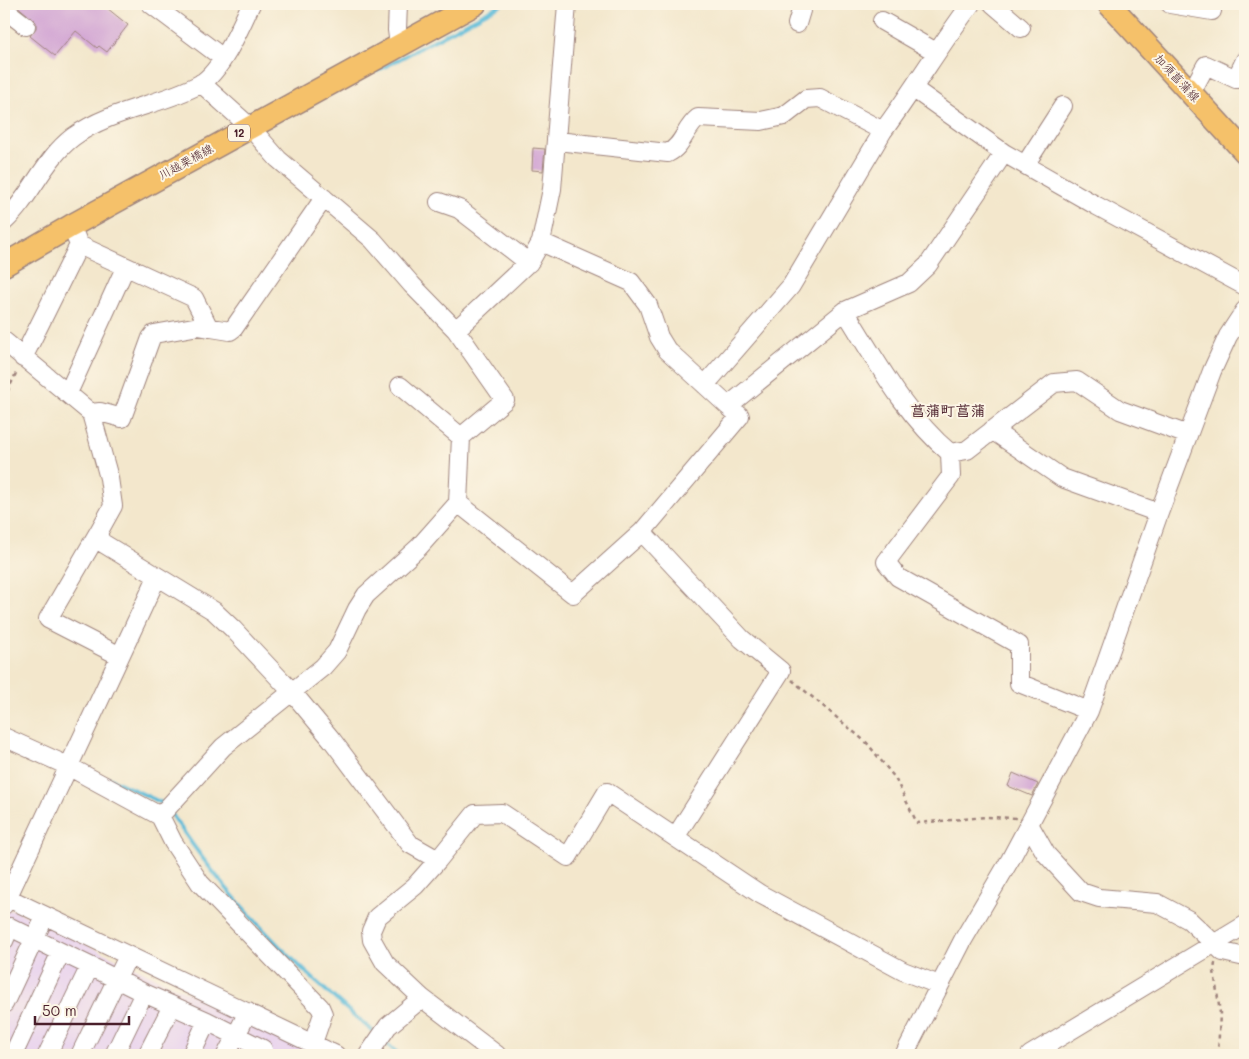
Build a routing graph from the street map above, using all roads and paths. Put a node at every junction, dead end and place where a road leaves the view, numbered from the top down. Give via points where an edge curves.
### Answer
1 (151, 4) edge
2 (252, 4) edge
3 (398, 4) edge
4 (475, 4) edge
5 (567, 4) edge
6 (803, 4) edge
7 (971, 4) edge
8 (993, 4) edge
9 (1110, 4) edge
10 (1170, 4) edge
11 (4, 9) edge
12 (1212, 11) dead end
13 (882, 21) dead end
14 (797, 24) dead end
15 (26, 26) dead end
16 (1021, 28) dead end
17 (399, 45) junction
18 (936, 52) junction
19 (223, 58) junction
20 (1245, 60) edge
21 (202, 83) junction
22 (914, 89) junction
23 (1191, 93) junction
24 (1063, 106) dead end
25 (250, 127) junction
26 (883, 131) junction
27 (556, 140) junction
28 (1245, 152) edge
29 (1004, 153) junction
30 (1025, 165) junction
31 (324, 198) junction
32 (439, 202) dead end
33 (4, 222) edge
34 (75, 235) junction
35 (541, 242) junction
36 (529, 263) junction
37 (4, 265) edge
38 (126, 268) junction
39 (1245, 286) edge
40 (1245, 310) edge
41 (845, 311) junction
42 (209, 328) junction
43 (456, 330) junction
44 (4, 341) edge
45 (23, 358) junction
46 (705, 385) junction
47 (400, 386) dead end
48 (68, 393) junction
49 (4, 399) edge
50 (728, 406) junction
51 (90, 413) junction
52 (992, 430) junction
53 (1188, 435) junction
54 (461, 437) junction
55 (950, 453) junction
56 (458, 503) junction
57 (1159, 512) junction
58 (642, 532) junction
59 (98, 533) junction
60 (157, 577) junction
61 (120, 656) junction
62 (781, 671) junction
63 (293, 693) junction
64 (1089, 711) junction
65 (4, 737) edge
66 (68, 766) junction
67 (160, 816) junction
68 (1029, 824) junction
69 (676, 836) junction
70 (438, 860) junction
71 (5, 899) edge
72 (45, 916) junction
73 (1245, 925) edge
74 (34, 939) junction
75 (4, 940) edge
76 (1218, 947) junction
77 (61, 952) junction
78 (128, 956) junction
79 (1245, 957) edge
80 (90, 966) junction
81 (116, 980) junction
82 (939, 985) junction
83 (144, 993) junction
84 (422, 998) junction
85 (4, 1004) edge
86 (172, 1006) junction
87 (248, 1012) junction
88 (207, 1021) junction
89 (236, 1035) junction
90 (321, 1050) edge
91 (13, 1055) edge
92 (47, 1055) edge
93 (80, 1055) edge
94 (114, 1055) edge
95 (147, 1055) edge
96 (191, 1055) edge
97 (226, 1055) edge
98 (260, 1055) edge
99 (368, 1055) edge
100 (497, 1055) edge
101 (904, 1055) edge
102 (1030, 1055) edge
103 (1218, 1055) edge

1 - 19 street
2 - 19 street
3 - 17 street
4 - 17 main road, 川越栗橋線 / 12
5 - 27 street
6 - 14 street
7 - 18 street
8 - 16 street
9 - 23 main road, 加須菖蒲線
10 - 12 street
11 - 15 street
13 - 18 street
17 - 25 main road, 川越栗橋線 / 12
18 - 22 street
19 - 21 street
20 - 23 street via 1236,79 1206,65
21 - 25 street
21 - 33 street via 91,124 54,156 19,208
22 - 26 street
22 - 29 street
23 - 28 main road, 加須菖蒲線
24 - 30 street
25 - 31 street via 278,159
25 - 34 main road, 川越栗橋線 / 12
26 - 27 street via 820,98 806,99 784,116 761,121 698,118 689,124 675,150 668,153
26 - 46 street via 791,286
27 - 35 street via 552,189
29 - 30 street
29 - 41 street via 928,265 909,283
30 - 39 street
31 - 42 street via 234,328 230,331
31 - 43 street via 373,240
32 - 36 street via 459,209
34 - 37 main road, 川越栗橋線 / 12
34 - 38 street
34 - 45 street
35 - 36 street
35 - 46 street via 631,282 648,305 659,337 668,350
36 - 43 street
38 - 42 street via 194,298
38 - 48 street
40 - 53 street via 1228,336 1212,371
41 - 50 street
41 - 55 street via 896,392 936,442
42 - 51 street via 199,326 154,334 122,418 100,412
43 - 54 street via 505,400
44 - 45 street
45 - 48 street
45 - 49 path
46 - 50 street
47 - 54 street
48 - 51 street
50 - 58 street via 740,416
51 - 59 street via 109,478 113,506
52 - 53 street via 1054,383 1077,380 1120,410
52 - 55 street via 967,450
52 - 57 street via 1062,478
53 - 57 street
54 - 56 street
55 - 64 street via 951,476 886,562 898,577 1019,645 1019,683
56 - 58 street via 573,594
56 - 63 street via 419,547 366,595 337,651
57 - 64 street
58 - 62 street via 742,638
59 - 60 street via 101,542
59 - 61 street via 48,619
60 - 61 street
60 - 63 street via 214,611
61 - 66 street
62 - 68 path via 867,743 895,778 917,823 986,817 1025,819
62 - 69 street
63 - 67 street via 223,748
63 - 70 street via 410,844
64 - 68 street
65 - 66 street
66 - 67 street
66 - 71 street
67 - 90 street via 200,883 320,1007 323,1014
68 - 76 street via 1046,854 1081,892 1099,898 1157,903 1189,920
68 - 82 street
69 - 70 street via 608,792 568,856 502,813 484,813 475,814
69 - 82 street via 760,894 903,971
70 - 84 street via 416,886 377,917 371,931 384,963
71 - 72 street
72 - 74 street
72 - 78 street
73 - 76 street
74 - 75 street via 10,927
74 - 77 street
74 - 85 street
76 - 79 street
76 - 102 street
76 - 103 path via 1214,972 1220,1013
77 - 80 street
77 - 91 street
78 - 81 street
78 - 87 street
80 - 81 street
80 - 92 street
81 - 83 street
81 - 93 street
82 - 101 street
83 - 86 street
83 - 94 street
84 - 99 street via 388,1026
84 - 100 street
86 - 88 street
86 - 95 street
87 - 89 street
87 - 90 street
88 - 89 street
88 - 96 street
89 - 97 street
89 - 98 street via 263,1048

